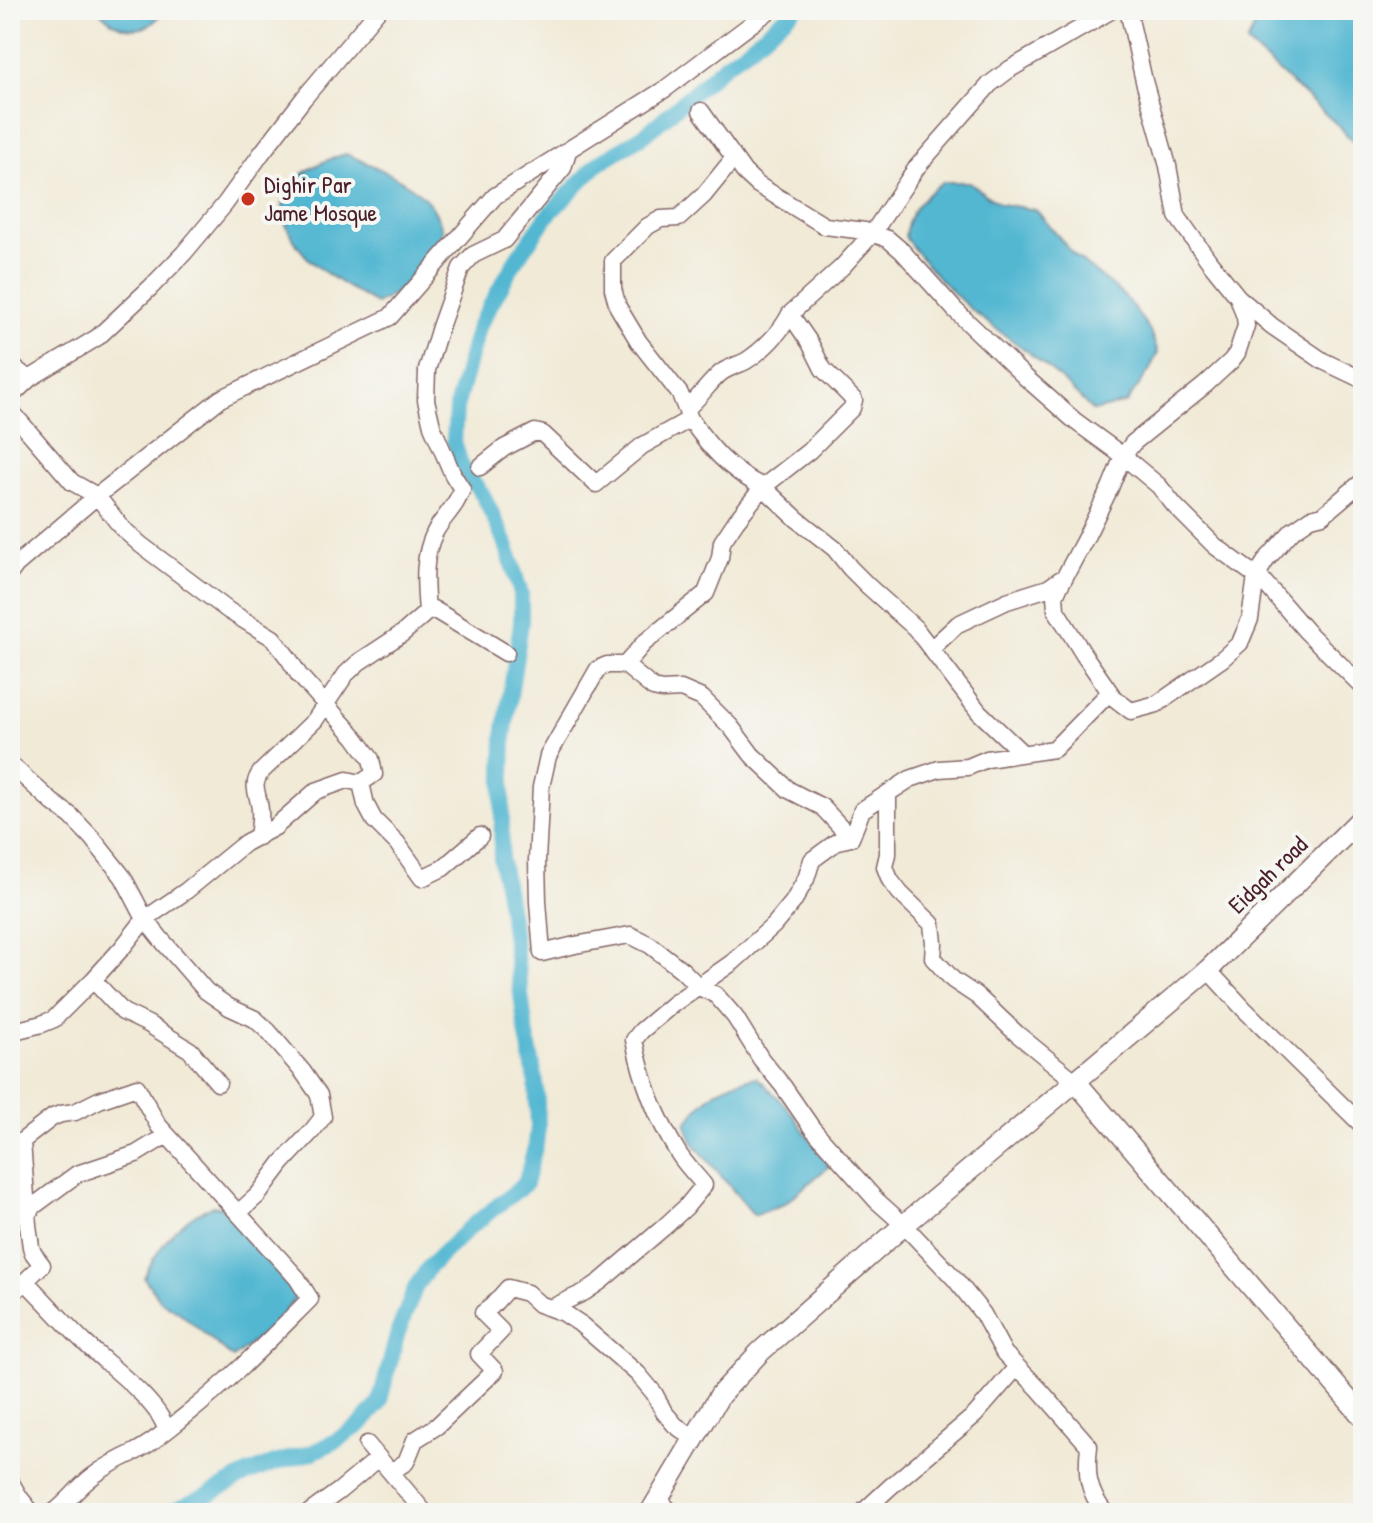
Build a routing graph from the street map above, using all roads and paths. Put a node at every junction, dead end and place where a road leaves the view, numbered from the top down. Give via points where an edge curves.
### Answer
1 (378, 10) edge
2 (770, 10) edge
3 (1128, 10) edge
4 (1103, 12) edge
5 (701, 111) dead end
6 (568, 151) junction
7 (734, 158) junction
8 (872, 234) junction
9 (1238, 297) junction
10 (790, 314) junction
11 (10, 365) edge
12 (29, 379) junction
13 (1363, 380) edge
14 (10, 397) edge
15 (10, 410) edge
16 (688, 414) junction
17 (1123, 456) junction
18 (480, 467) dead end
19 (1363, 481) edge
20 (763, 487) junction
21 (97, 496) junction
22 (10, 573) edge
23 (1256, 576) junction
24 (1063, 578) junction
25 (427, 612) junction
26 (931, 649) junction
27 (506, 653) dead end
28 (625, 665) junction
29 (1363, 687) edge
30 (1110, 692) junction
31 (325, 703) junction
32 (1022, 753) junction
33 (10, 764) edge
34 (361, 783) junction
35 (888, 793) junction
36 (1361, 824) edge
37 (480, 836) dead end
38 (258, 837) junction
39 (851, 838) junction
40 (145, 919) junction
41 (1208, 970) junction
42 (93, 980) junction
43 (699, 987) junction
44 (10, 1032) edge
45 (1076, 1082) junction
46 (218, 1083) dead end
47 (1363, 1126) edge
48 (167, 1135) junction
49 (238, 1213) junction
50 (27, 1214) junction
51 (904, 1225) junction
52 (25, 1281) junction
53 (10, 1296) edge
54 (553, 1307) junction
55 (1017, 1367) junction
56 (1363, 1417) edge
57 (166, 1429) junction
58 (693, 1438) junction
59 (367, 1444) dead end
60 (379, 1458) junction
61 (391, 1472) junction
62 (10, 1481) edge
63 (1363, 1507) edge
64 (660, 1508) edge
65 (32, 1513) edge
66 (53, 1513) edge
67 (309, 1513) edge
68 (425, 1513) edge
69 (862, 1513) edge
70 (1105, 1513) edge
71 (1356, 1513) edge

1 - 12 street via 184,253 98,337
2 - 6 street via 665,89
3 - 9 street via 1177,216
4 - 8 street via 990,84 917,167
5 - 7 street
6 - 21 street via 495,196 390,317 220,399
6 - 25 street via 563,168 504,240 473,255 461,268 440,327 427,370 426,400 432,426 462,489 425,559
7 - 8 street via 758,185 825,226
7 - 16 street via 679,218 648,226 613,261 618,307 680,394
8 - 10 street
8 - 17 street via 902,251 1025,377
9 - 13 street via 1323,361
9 - 17 street via 1246,326 1237,353
10 - 16 street via 777,334 746,361 720,374
10 - 20 street via 823,369 854,400 809,451
11 - 12 street
12 - 14 street
15 - 21 street via 72,482
16 - 18 street via 596,484 535,432
16 - 20 street via 717,455 741,477
17 - 23 street via 1201,533
17 - 24 street
19 - 23 street via 1323,515 1292,531
20 - 26 street via 835,549
20 - 28 street via 722,542 706,593
21 - 22 street
21 - 31 street via 141,545 273,638
23 - 29 street
23 - 30 street via 1250,619 1240,643 1222,659 1157,704 1131,711
24 - 26 street via 958,624
24 - 30 street via 1055,595 1056,610
25 - 27 street via 433,609
25 - 31 street via 352,668
26 - 32 street via 979,712
28 - 39 street via 653,688 681,689 702,698 789,790 822,807
28 - 43 street via 598,669 548,756 537,860 542,953 630,935 650,945
30 - 32 street via 1054,749
31 - 34 street via 371,759 374,774
31 - 38 street via 315,720 255,780 261,815
32 - 35 street via 939,769
33 - 40 street via 92,838 123,877
34 - 37 street via 374,820 422,878 443,868
34 - 38 street via 347,780 316,791
35 - 39 street via 862,810
35 - 45 street via 885,867 900,893 932,924 933,958
36 - 41 street, Eidgah road
38 - 40 street
39 - 43 street via 812,860 793,902 774,925
40 - 42 street
40 - 49 street via 206,991 268,1031 319,1095 323,1117
41 - 45 street, Eidgah road
41 - 47 street
42 - 44 street via 54,1019
42 - 46 street via 123,1012 190,1050
43 - 51 street via 725,1004 812,1128
43 - 54 street via 634,1040 666,1132 704,1185 601,1281
45 - 51 street, Eidgah road
45 - 56 street
48 - 49 street
48 - 50 street via 136,1154 77,1174
48 - 50 street via 137,1087 53,1117 22,1141
49 - 57 street via 310,1299
50 - 52 street via 31,1247 42,1265
51 - 55 street via 983,1314
51 - 58 street, Eidgah road via 760,1352 720,1395
52 - 53 street
52 - 57 street via 148,1401
54 - 58 street via 626,1362 675,1425
54 - 61 street via 508,1288 483,1313 501,1331 479,1354 495,1371 415,1440 406,1462
55 - 69 street via 975,1415
55 - 70 street via 1089,1446 1086,1473
57 - 66 street via 93,1476
58 - 64 street, Eidgah road
59 - 60 street
60 - 61 street
60 - 67 street
61 - 68 street
62 - 65 street
63 - 71 street

